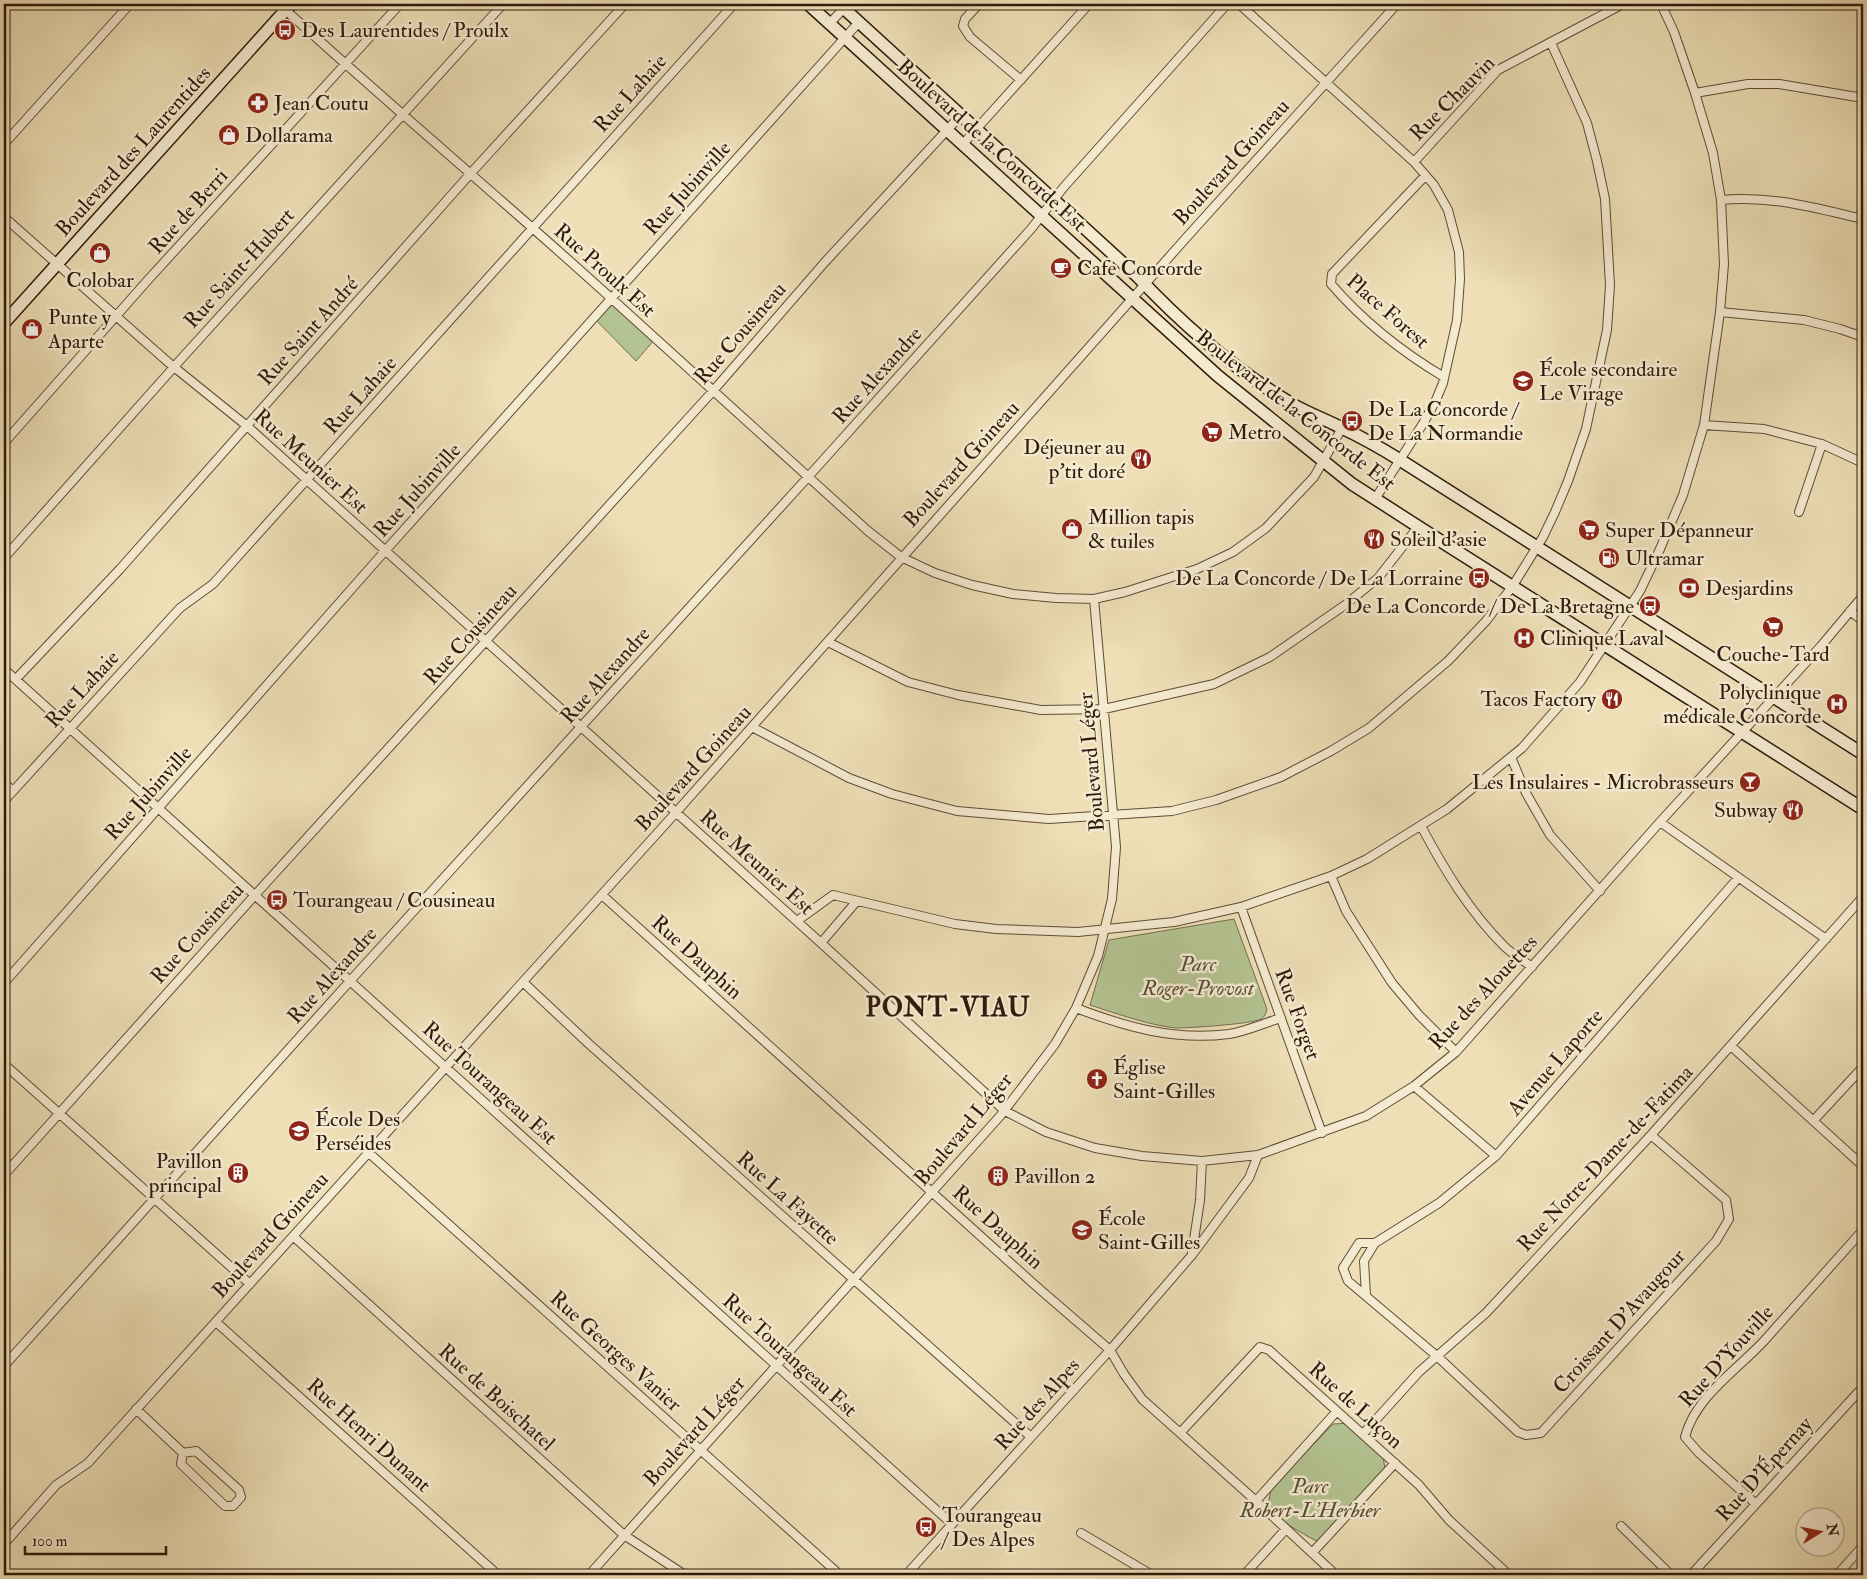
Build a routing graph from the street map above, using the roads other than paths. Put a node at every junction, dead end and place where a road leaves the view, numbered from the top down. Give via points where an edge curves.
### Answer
1 (130, 4) edge
2 (400, 4) edge
3 (503, 4) edge
4 (625, 4) edge
5 (734, 4) edge
6 (808, 4) edge
7 (979, 4) edge
8 (1089, 4) edge
9 (1227, 4) edge
10 (1239, 4) edge
11 (1397, 4) edge
12 (1623, 4) edge
13 (1661, 4) edge
14 (843, 5) edge
15 (285, 6) edge
16 (859, 22) junction
17 (830, 24) junction
18 (845, 37) junction
19 (1551, 43) junction
20 (345, 64) junction
21 (1021, 80) junction
22 (1327, 82) junction
23 (1695, 93) junction
24 (1863, 98) edge
25 (403, 114) junction
26 (961, 115) junction
27 (947, 130) junction
28 (977, 130) junction
29 (4, 144) edge
30 (963, 144) junction
31 (1414, 162) junction
32 (471, 173) junction
33 (1425, 176) junction
34 (1053, 200) junction
35 (1721, 200) junction
36 (4, 216) edge
37 (1041, 216) junction
38 (1863, 219) edge
39 (533, 228) junction
40 (57, 264) junction
41 (1145, 284) junction
42 (613, 299) junction
43 (1132, 299) junction
44 (1720, 312) junction
45 (116, 315) junction
46 (4, 323) edge
47 (1863, 337) edge
48 (174, 366) junction
49 (1444, 377) junction
50 (713, 391) junction
51 (1704, 425) junction
52 (247, 426) junction
53 (1342, 428) junction
54 (4, 443) edge
55 (1822, 444) junction
56 (1400, 460) junction
57 (1324, 462) junction
58 (1863, 463) edge
59 (808, 477) junction
60 (307, 481) junction
61 (1375, 500) junction
62 (1799, 512) dead end
63 (1418, 527) junction
64 (1537, 546) junction
65 (386, 551) junction
66 (901, 557) junction
67 (4, 558) edge
68 (1512, 587) junction
69 (1863, 596) edge
70 (1094, 599) junction
71 (1630, 607) junction
72 (1850, 611) junction
73 (1863, 621) edge
74 (486, 642) junction
75 (828, 642) junction
76 (1606, 645) junction
77 (4, 669) edge
78 (16, 679) junction
79 (1774, 697) junction
80 (1104, 709) junction
81 (581, 727) junction
82 (69, 728) junction
83 (752, 728) junction
84 (1742, 732) junction
85 (1863, 754) edge
86 (1511, 757) junction
87 (4, 783) edge
88 (13, 791) junction
89 (4, 802) edge
90 (158, 808) junction
91 (1863, 809) edge
92 (676, 813) junction
93 (1114, 816) junction
94 (1660, 822) junction
95 (1421, 826) junction
96 (1331, 876) junction
97 (1738, 878) junction
98 (1600, 891) junction
99 (255, 895) junction
100 (602, 895) junction
101 (1863, 897) edge
102 (856, 902) junction
103 (1242, 907) junction
104 (797, 921) junction
105 (1104, 929) junction
106 (1826, 939) junction
107 (821, 943) junction
108 (1532, 967) junction
109 (350, 981) junction
110 (523, 982) junction
111 (4, 983) edge
112 (1076, 1008) junction
113 (1281, 1018) junction
114 (1731, 1046) junction
115 (1456, 1052) junction
116 (4, 1064) edge
117 (446, 1067) junction
118 (1863, 1067) edge
119 (1414, 1086) junction
120 (1004, 1111) junction
121 (59, 1113) junction
122 (1814, 1120) junction
123 (1322, 1133) junction
124 (1651, 1135) junction
125 (368, 1153) junction
126 (1258, 1155) junction
127 (1496, 1156) junction
128 (1202, 1161) junction
129 (1863, 1166) edge
130 (4, 1175) edge
131 (934, 1192) junction
132 (155, 1198) junction
133 (1863, 1230) edge
134 (293, 1236) junction
135 (1375, 1243) junction
136 (1192, 1255) junction
137 (853, 1279) junction
138 (250, 1284) junction
139 (1366, 1295) junction
140 (216, 1322) junction
141 (1110, 1350) junction
142 (1438, 1357) junction
143 (776, 1365) junction
144 (4, 1366) edge
145 (1863, 1387) edge
146 (136, 1409) junction
147 (1338, 1411) junction
148 (1180, 1433) junction
149 (1364, 1434) junction
150 (1031, 1437) junction
151 (700, 1450) junction
152 (183, 1453) junction
153 (1395, 1463) junction
154 (1256, 1500) junction
155 (1756, 1504) junction
156 (952, 1524) junction
157 (1621, 1526) dead end
158 (1286, 1529) junction
159 (1081, 1533) dead end
160 (624, 1535) junction
161 (4, 1544) edge
162 (1863, 1546) edge
163 (1312, 1553) junction
164 (323, 1575) edge
165 (328, 1575) edge
166 (498, 1575) edge
167 (588, 1575) edge
168 (685, 1575) edge
169 (840, 1575) edge
170 (906, 1575) edge
171 (1152, 1575) edge
172 (1244, 1575) edge
173 (1336, 1575) edge
174 (1509, 1575) edge
175 (1671, 1575) edge
176 (1691, 1575) edge
177 (1837, 1575) edge

1 - 29 street
2 - 20 street, Rue de Berri
3 - 25 street, Rue Saint-Hubert
4 - 32 street, Rue Saint André
5 - 39 street, Rue Lahaie
6 - 17 street, Boulevard de la Concorde Est
7 - 21 street via 965,20 966,32
8 - 21 street
9 - 34 street, Rue Alexandre
10 - 22 street
11 - 22 street, Boulevard Goineau
12 - 19 street, Rue Chauvin
13 - 23 street
14 - 16 street, Boulevard de la Concorde Est
14 - 17 street
15 - 20 street, Rue Proulx Est
15 - 40 street, Boulevard des Laurentides
16 - 18 street, Rue Jubinville
16 - 26 street, Boulevard de la Concorde Est
17 - 18 street, Boulevard de la Concorde Est
18 - 27 street, Boulevard de la Concorde Est
18 - 42 street, Rue Jubinville
19 - 31 street, Rue Chauvin via 1498,70
19 - 64 street via 1587,123 1597,162 1605,199 1610,285 1607,330 1586,429 1568,481
20 - 25 street, Rue Proulx Est
20 - 45 street, Rue de Berri
21 - 28 street
22 - 31 street
22 - 41 street, Boulevard Goineau
23 - 24 street via 1748,84 1779,84
23 - 35 street via 1713,153
25 - 32 street, Rue Proulx Est
25 - 48 street, Rue Saint-Hubert
26 - 27 street, Rue Cousineau
26 - 28 street, Boulevard de la Concorde Est
27 - 30 street, Boulevard de la Concorde Est
27 - 50 street, Rue Cousineau
28 - 30 street
28 - 34 street, Boulevard de la Concorde Est
30 - 37 street, Boulevard de la Concorde Est
31 - 33 street
32 - 39 street, Rue Proulx Est
32 - 52 street, Rue Saint André
33 - 49 street via 1448,210 1459,252 1457,320
33 - 49 street, Place Forest via 1332,274 1331,284 1348,304 1393,343
34 - 37 street, Rue Alexandre
34 - 41 street, Boulevard de la Concorde Est
35 - 38 street via 1781,201
35 - 44 street via 1724,264
36 - 40 street, Rue Meunier Est
37 - 43 street, Boulevard de la Concorde Est
37 - 59 street, Rue Alexandre
39 - 42 street, Rue Proulx Est
39 - 60 street, Rue Lahaie
40 - 45 street, Rue Meunier Est
40 - 46 street, Boulevard des Laurentides
41 - 43 street, Boulevard Goineau
41 - 53 street, Boulevard de la Concorde Est via 1248,375 1295,405
42 - 50 street, Rue Proulx Est
42 - 65 street, Rue Jubinville
43 - 57 street, Boulevard de la Concorde Est via 1218,376
43 - 66 street, Boulevard Goineau
44 - 47 street via 1804,320
44 - 51 street
45 - 48 street, Rue Meunier Est
45 - 54 street, Rue de Berri
48 - 52 street, Rue Meunier Est
48 - 67 street, Rue Saint-Hubert
49 - 56 street via 1429,414
50 - 59 street, Rue Proulx Est
50 - 74 street, Rue Cousineau
51 - 55 street via 1764,429
51 - 71 street via 1683,495 1650,572
52 - 60 street, Rue Meunier Est
52 - 78 street, Rue Saint André via 120,569
53 - 56 street, Boulevard de la Concorde Est
53 - 57 street, Rue Proulx Est
55 - 58 street
55 - 62 street
56 - 61 street
56 - 64 street, Boulevard de la Concorde Est
57 - 61 street, Boulevard de la Concorde Est
57 - 70 street, Rue Proulx Est via 1266,528 1233,552 1197,570
59 - 66 street, Rue Proulx Est
59 - 81 street, Rue Alexandre
60 - 65 street, Rue Meunier Est
60 - 82 street, Rue Lahaie via 213,584 180,608
61 - 63 street, Boulevard de la Concorde Est
63 - 68 street, Boulevard de la Concorde Est
63 - 80 street via 1378,578 1270,657 1214,684
64 - 68 street
64 - 71 street, Boulevard de la Concorde Est
65 - 74 street, Rue Meunier Est
65 - 90 street, Rue Jubinville
66 - 70 street, Rue Proulx Est via 935,573 1013,594
66 - 75 street, Boulevard Goineau
68 - 76 street, Boulevard de la Concorde Est
68 - 93 street via 1486,621 1448,661 1369,728 1331,751 1281,777 1216,800 1172,811
69 - 72 street, Rue des Alouettes
70 - 80 street, Boulevard Léger
71 - 76 street
71 - 79 street, Boulevard de la Concorde Est
72 - 73 street
72 - 79 street, Rue des Alouettes
74 - 81 street, Rue Meunier Est
74 - 99 street, Rue Cousineau
75 - 80 street via 908,682 958,695 1042,710
75 - 83 street, Boulevard Goineau
76 - 84 street, Boulevard de la Concorde Est
76 - 86 street via 1575,689
77 - 78 street, Rue Tourangeau Est
78 - 82 street, Rue Tourangeau Est
79 - 84 street, Rue des Alouettes
79 - 85 street, Boulevard de la Concorde Est
80 - 93 street, Boulevard Léger
81 - 92 street, Rue Meunier Est
81 - 109 street, Rue Alexandre
82 - 88 street, Rue Lahaie
82 - 90 street, Rue Tourangeau Est
83 - 92 street, Boulevard Goineau
83 - 93 street via 849,778 892,794 957,811 1049,819
84 - 91 street, Boulevard de la Concorde Est
84 - 94 street, Rue des Alouettes
86 - 95 street
86 - 98 street via 1526,793 1550,835
87 - 88 street
88 - 89 street, Rue Lahaie
90 - 99 street, Rue Tourangeau Est
90 - 111 street, Rue Jubinville
92 - 100 street, Boulevard Goineau
92 - 104 street, Rue Meunier Est
93 - 105 street, Boulevard Léger via 1116,847 1112,899
94 - 97 street
94 - 98 street, Rue des Alouettes
95 - 96 street via 1367,859
95 - 108 street via 1446,872 1475,913 1505,947
96 - 103 street
96 - 115 street via 1346,910 1392,983
97 - 106 street
97 - 127 street, Avenue Laporte
98 - 108 street, Rue des Alouettes
99 - 109 street, Rue Tourangeau Est
99 - 121 street, Rue Cousineau
100 - 110 street, Boulevard Goineau
100 - 131 street, Rue Dauphin
101 - 106 street, Rue Notre-Dame-de-Fatima
102 - 104 street via 834,895
102 - 105 street via 988,928 1078,932
102 - 107 street
103 - 105 street via 1174,922
103 - 113 street, Rue Forget
104 - 107 street, Rue Meunier Est
105 - 112 street, Boulevard Léger via 1098,956
106 - 114 street, Rue Notre-Dame-de-Fatima
107 - 120 street, Rue Meunier Est
108 - 115 street, Rue des Alouettes
109 - 117 street, Rue Tourangeau Est
109 - 132 street, Rue Alexandre
110 - 117 street, Boulevard Goineau
110 - 137 street, Rue La Fayette via 588,1044
112 - 113 street via 1119,1024 1192,1035 1230,1034
112 - 120 street, Boulevard Léger via 1055,1044
113 - 123 street, Rue Forget
114 - 122 street
114 - 124 street, Rue Notre-Dame-de-Fatima
115 - 119 street, Rue des Alouettes
116 - 121 street
117 - 125 street, Boulevard Goineau
117 - 143 street, Rue Tourangeau Est
118 - 122 street
119 - 123 street, Rue des Alouettes via 1366,1116
119 - 127 street
120 - 128 street, Rue des Alouettes via 1046,1132 1096,1148
120 - 131 street, Boulevard Léger
121 - 130 street, Rue Cousineau
121 - 132 street
122 - 129 street
123 - 126 street, Rue des Alouettes
124 - 142 street, Rue Notre-Dame-de-Fatima via 1486,1313
124 - 142 street, Croissant D'Avaugour via 1726,1200 1728,1218 1716,1240 1541,1433 1526,1435 1518,1432
125 - 134 street, Boulevard Goineau
125 - 151 street, Rue Georges Vanier
126 - 128 street, Rue des Alouettes
126 - 136 street, Rue des Alpes via 1249,1178
127 - 135 street, Avenue Laporte via 1439,1203
128 - 136 street
131 - 137 street, Boulevard Léger
131 - 141 street, Rue Dauphin
132 - 138 street
132 - 144 street, Rue Alexandre
133 - 155 street, Rue D'Youville via 1762,1342 1704,1400 1688,1424 1685,1437 1699,1454
134 - 138 street, Boulevard Goineau
134 - 160 street, Rue de Boischatel
135 - 139 street via 1364,1261
135 - 139 street, Avenue Laporte via 1359,1243 1343,1268 1348,1281
136 - 141 street, Rue des Alpes
137 - 143 street, Boulevard Léger
137 - 150 street, Rue La Fayette
138 - 140 street, Boulevard Goineau
139 - 142 street, Avenue Laporte
140 - 146 street, Boulevard Goineau
140 - 166 street, Rue Henri Dunant
141 - 148 street, Rue Dauphin via 1142,1399
141 - 150 street, Rue des Alpes
142 - 149 street, Rue Notre-Dame-de-Fatima via 1419,1372
143 - 151 street, Boulevard Léger
143 - 156 street, Rue Tourangeau Est
145 - 155 street, Rue D'Épernay
146 - 152 street
146 - 161 street, Boulevard Goineau via 88,1463 56,1485
147 - 148 street, Rue de Luçon via 1269,1350 1260,1348
147 - 149 street, Rue de Luçon
147 - 154 street
148 - 154 street, Rue Dauphin
149 - 153 street, Rue de Luçon
150 - 156 street, Rue des Alpes
151 - 160 street, Boulevard Léger
151 - 169 street, Rue Georges Vanier
152 - 152 street via 181,1464 225,1506 233,1506 240,1497 239,1490 196,1451
153 - 163 street
153 - 174 street, Rue de Luçon via 1449,1520
154 - 158 street, Rue Dauphin
155 - 176 street, Rue D'Épernay
156 - 170 street, Rue des Alpes
157 - 175 street
158 - 163 street, Rue Dauphin
158 - 172 street
159 - 171 street
160 - 167 street, Boulevard Léger
160 - 168 street, Rue de Boischatel
162 - 177 street
163 - 173 street, Rue Dauphin
164 - 165 street

